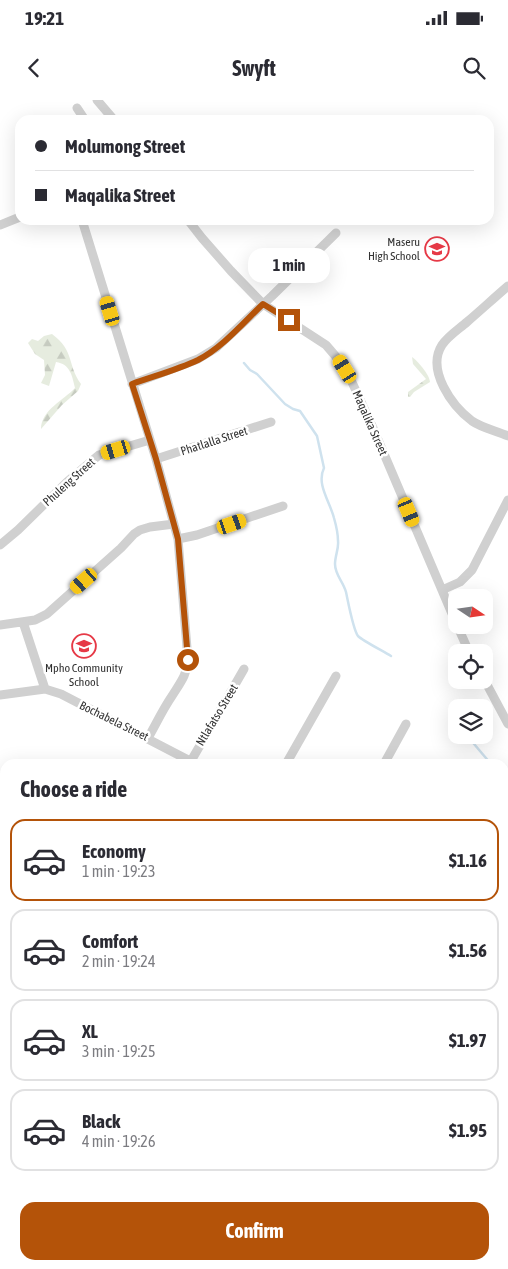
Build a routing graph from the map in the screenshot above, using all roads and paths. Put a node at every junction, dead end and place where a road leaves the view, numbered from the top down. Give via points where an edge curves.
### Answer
1 (97, 100) edge
2 (77, 108) dead end
3 (82, 115) edge
4 (110, 115) edge
5 (15, 219) edge
6 (0, 225) edge
7 (84, 225) edge
8 (192, 225) edge
9 (336, 233) dead end
10 (508, 286) edge
11 (263, 304) junction
12 (132, 384) junction
13 (271, 422) dead end
14 (508, 436) edge
15 (150, 440) junction
16 (156, 459) junction
17 (508, 500) edge
18 (283, 506) dead end
19 (174, 524) junction
20 (178, 539) junction
21 (0, 545) edge
22 (442, 590) junction
23 (448, 604) edge
24 (23, 622) junction
25 (0, 625) edge
26 (244, 669) dead end
27 (336, 676) dead end
28 (45, 689) junction
29 (489, 689) edge
30 (0, 695) edge
31 (406, 724) dead end
32 (508, 724) edge
33 (148, 738) junction
34 (187, 759) edge
35 (195, 759) edge
36 (289, 759) edge
37 (387, 759) edge

1 - 4 street
2 - 3 street
5 - 6 street
7 - 12 street
8 - 11 street, Maqalika Street
9 - 11 street
10 - 14 street via 450,336 438,352 436,361 446,392 466,414 473,421
11 - 12 street via 227,338 198,359
11 - 22 street, Maqalika Street via 326,345 338,358 373,428
12 - 15 street
13 - 16 street, Phatlalla Street
15 - 16 street
15 - 21 street, Phuleng Street via 99,455
16 - 19 street
17 - 22 street via 472,570 460,582
18 - 20 street
19 - 20 street
19 - 24 street via 140,530 47,614
20 - 33 street via 187,670
22 - 23 street, Maqalika Street
24 - 25 street
24 - 28 street
26 - 35 street, Ntlafatso Street
27 - 36 street
28 - 30 street, Bochabela Street
28 - 33 street, Bochabela Street
29 - 32 street
31 - 37 street
33 - 34 street, Bochabela Street

